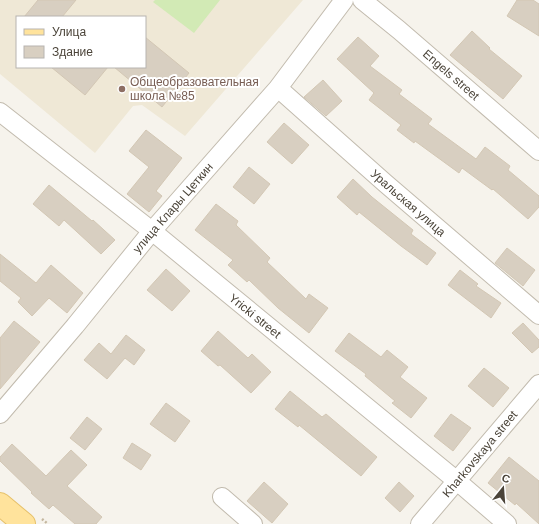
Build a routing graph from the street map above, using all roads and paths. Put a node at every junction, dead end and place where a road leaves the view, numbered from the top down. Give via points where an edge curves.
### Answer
1 (344, 0) edge
2 (362, 0) edge
3 (278, 88) junction
4 (0, 112) edge
5 (539, 151) edge
6 (152, 231) junction
7 (539, 316) edge
8 (539, 384) edge
9 (0, 414) edge
10 (457, 481) junction
11 (222, 497) dead end
12 (0, 504) edge
13 (24, 524) edge
14 (253, 524) edge
15 (420, 524) edge
16 (507, 524) edge

1 - 3 street, улица Клары Цеткин
2 - 5 street, Engels street
3 - 6 street, улица Клары Цеткин
3 - 7 street, Уральская улица
4 - 6 street, Yricki street
6 - 9 street, улица Клары Цеткин
6 - 10 street, Yricki street
8 - 10 street, Kharkovskaya street
10 - 15 street, Kharkovskaya street
10 - 16 street, Yricki street
11 - 14 street
12 - 13 main road

